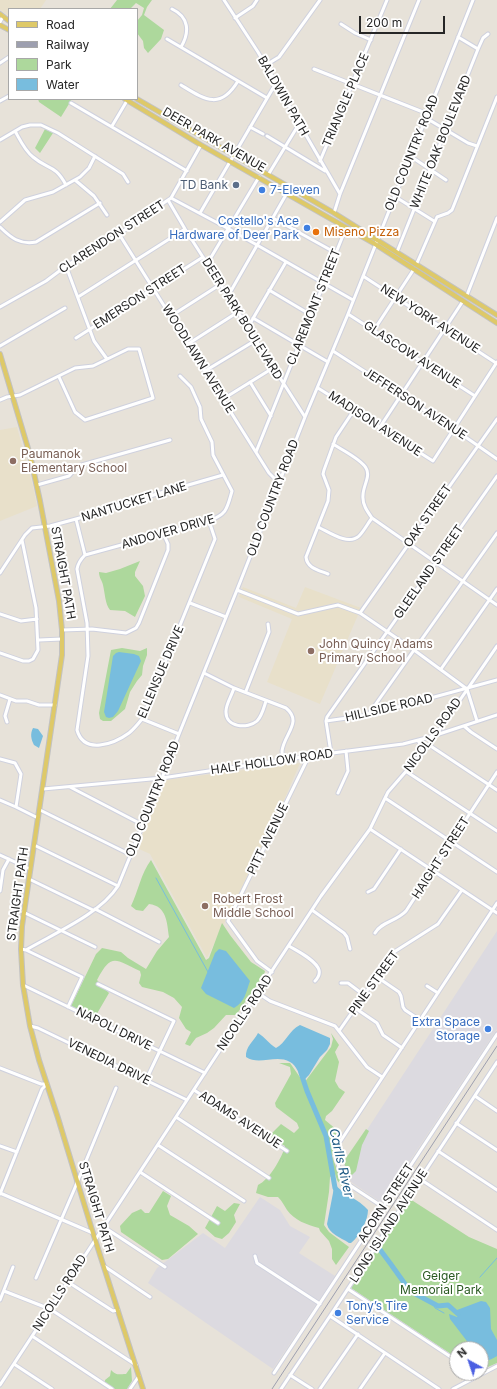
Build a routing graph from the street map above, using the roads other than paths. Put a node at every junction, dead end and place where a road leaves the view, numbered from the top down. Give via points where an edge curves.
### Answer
1 (224, 0) edge
2 (257, 0) edge
3 (320, 0) edge
4 (387, 0) edge
5 (419, 0) edge
6 (473, 0) edge
7 (172, 9) dead end
8 (2, 16) edge
9 (235, 18) junction
10 (0, 23) edge
11 (342, 24) dead end
12 (8, 29) edge
13 (488, 34) dead end
14 (458, 37) junction
15 (167, 39) dead end
16 (371, 40) junction
17 (181, 48) junction
18 (478, 49) junction
19 (266, 66) junction
20 (314, 69) dead end
21 (238, 81) junction
22 (276, 84) junction
23 (352, 84) junction
24 (181, 85) dead end
25 (380, 95) junction
26 (497, 97) edge
27 (266, 98) junction
28 (125, 100) edge
29 (128, 100) edge
30 (138, 100) edge
31 (71, 103) dead end
32 (427, 116) junction
33 (299, 124) junction
34 (112, 126) junction
35 (250, 126) junction
36 (446, 130) junction
37 (15, 131) junction
38 (263, 134) dead end
39 (267, 136) dead end
40 (0, 140) edge
41 (201, 145) junction
42 (477, 146) junction
43 (285, 147) junction
44 (234, 155) junction
45 (95, 156) junction
46 (410, 156) junction
47 (230, 161) junction
48 (320, 161) junction
49 (430, 170) junction
50 (187, 171) junction
51 (327, 172) junction
52 (268, 176) junction
53 (259, 177) junction
54 (75, 180) junction
55 (446, 180) dead end
56 (128, 182) dead end
57 (66, 186) junction
58 (287, 194) junction
59 (340, 194) junction
60 (394, 196) junction
61 (170, 199) junction
62 (100, 203) junction
63 (414, 209) junction
64 (200, 213) junction
65 (334, 213) junction
66 (107, 215) dead end
67 (273, 218) junction
68 (497, 218) edge
69 (434, 221) junction
70 (0, 222) edge
71 (0, 227) edge
72 (346, 228) junction
73 (185, 229) junction
74 (229, 229) junction
75 (119, 234) junction
76 (376, 241) junction
77 (257, 246) junction
78 (397, 252) junction
79 (336, 253) junction
80 (203, 257) junction
81 (136, 260) junction
82 (286, 262) junction
83 (207, 264) junction
84 (417, 264) junction
85 (66, 266) junction
86 (414, 269) junction
87 (363, 276) junction
88 (221, 284) junction
89 (324, 284) junction
90 (153, 289) junction
91 (269, 290) junction
92 (467, 295) junction
93 (228, 296) junction
94 (78, 297) junction
95 (395, 297) junction
96 (353, 300) junction
97 (463, 301) junction
98 (0, 307) edge
99 (65, 308) dead end
100 (238, 312) junction
101 (348, 314) junction
102 (312, 315) junction
103 (497, 315) edge
104 (171, 316) junction
105 (253, 318) junction
106 (497, 323) edge
107 (248, 327) junction
108 (90, 329) junction
109 (444, 329) junction
110 (374, 330) junction
111 (76, 338) dead end
112 (256, 340) junction
113 (188, 344) junction
114 (299, 345) junction
115 (0, 346) edge
116 (333, 351) junction
117 (0, 354) edge
118 (107, 360) junction
119 (328, 362) junction
120 (423, 362) junction
121 (497, 362) edge
122 (273, 368) junction
123 (205, 371) junction
124 (180, 376) dead end
125 (59, 377) junction
126 (250, 382) junction
127 (284, 384) junction
128 (318, 388) junction
129 (401, 394) junction
130 (13, 396) junction
131 (475, 396) junction
132 (223, 399) junction
133 (0, 400) edge
134 (354, 410) junction
135 (271, 416) junction
136 (305, 417) junction
137 (497, 419) edge
138 (380, 427) junction
139 (454, 429) junction
140 (170, 440) dead end
141 (333, 444) junction
142 (478, 446) junction
143 (256, 452) junction
144 (497, 459) edge
145 (223, 475) junction
146 (497, 476) edge
147 (280, 480) junction
148 (37, 484) junction
149 (372, 518) junction
150 (76, 520) junction
151 (209, 521) junction
152 (45, 527) junction
153 (318, 527) junction
154 (164, 533) junction
155 (497, 533) edge
156 (22, 540) junction
157 (409, 543) junction
158 (85, 555) junction
159 (436, 562) junction
160 (0, 573) edge
161 (328, 574) dead end
162 (463, 581) junction
163 (497, 589) edge
164 (237, 590) junction
165 (490, 600) junction
166 (190, 603) junction
167 (497, 605) edge
168 (360, 613) junction
169 (0, 614) edge
170 (226, 617) junction
171 (37, 619) junction
172 (268, 624) dead end
173 (88, 629) junction
174 (62, 630) junction
175 (387, 631) junction
176 (62, 639) junction
177 (39, 640) junction
178 (497, 646) edge
179 (414, 650) junction
180 (0, 653) edge
181 (441, 669) junction
182 (204, 673) junction
183 (497, 680) edge
184 (234, 688) junction
185 (467, 689) junction
186 (246, 691) junction
187 (0, 695) edge
188 (10, 699) junction
189 (266, 700) junction
190 (55, 705) junction
191 (368, 715) junction
192 (497, 715) edge
193 (142, 719) junction
194 (326, 721) junction
195 (477, 721) junction
196 (6, 722) dead end
197 (464, 726) junction
198 (179, 734) junction
199 (436, 734) junction
200 (418, 740) junction
201 (429, 745) junction
202 (497, 749) edge
203 (346, 751) junction
204 (424, 752) junction
205 (331, 753) junction
206 (309, 756) junction
207 (0, 759) edge
208 (283, 760) junction
209 (407, 772) junction
210 (497, 772) edge
211 (162, 778) junction
212 (489, 785) junction
213 (70, 787) junction
214 (43, 789) junction
215 (497, 790) edge
216 (338, 794) dead end
217 (385, 798) junction
218 (0, 800) edge
219 (16, 807) junction
220 (40, 810) junction
221 (470, 813) junction
222 (38, 818) junction
223 (143, 825) junction
224 (370, 829) junction
225 (497, 831) edge
226 (452, 842) junction
227 (34, 845) junction
228 (401, 849) junction
229 (0, 855) edge
230 (131, 855) junction
231 (8, 859) junction
232 (30, 870) junction
233 (432, 870) junction
234 (497, 872) edge
235 (28, 879) junction
236 (118, 886) junction
237 (462, 890) junction
238 (0, 891) edge
239 (368, 892) dead end
240 (497, 903) edge
241 (94, 909) junction
242 (312, 910) junction
243 (492, 910) junction
244 (23, 912) junction
245 (497, 913) edge
246 (62, 930) junction
247 (374, 933) dead end
248 (159, 942) dead end
249 (289, 946) junction
250 (95, 947) dead end
251 (350, 949) dead end
252 (23, 950) junction
253 (272, 972) junction
254 (377, 977) junction
255 (315, 981) dead end
256 (341, 983) dead end
257 (98, 984) dead end
258 (23, 985) junction
259 (427, 986) dead end
260 (438, 993) junction
261 (258, 994) junction
262 (364, 995) junction
263 (68, 1007) junction
264 (355, 1008) junction
265 (420, 1020) junction
266 (30, 1026) junction
267 (339, 1031) junction
268 (497, 1034) edge
269 (402, 1048) junction
270 (160, 1051) junction
271 (497, 1062) edge
272 (0, 1068) edge
273 (205, 1073) junction
274 (382, 1077) junction
275 (146, 1080) junction
276 (47, 1084) junction
277 (116, 1088) dead end
278 (194, 1090) junction
279 (474, 1096) junction
280 (187, 1100) junction
281 (497, 1111) edge
282 (176, 1117) junction
283 (456, 1123) junction
284 (158, 1145) junction
285 (0, 1146) edge
286 (497, 1150) edge
287 (287, 1151) dead end
288 (438, 1151) junction
289 (17, 1152) junction
290 (140, 1172) junction
291 (268, 1178) dead end
292 (420, 1179) junction
293 (78, 1182) junction
294 (497, 1190) edge
295 (0, 1193) edge
296 (244, 1201) dead end
297 (383, 1208) junction
298 (62, 1220) junction
299 (218, 1223) dead end
300 (104, 1227) junction
301 (497, 1230) edge
302 (93, 1233) junction
303 (95, 1240) junction
304 (255, 1256) dead end
305 (104, 1266) junction
306 (13, 1267) dead end
307 (165, 1267) dead end
308 (36, 1278) dead end
309 (68, 1282) junction
310 (348, 1289) junction
311 (4, 1291) junction
312 (150, 1297) dead end
313 (0, 1300) edge
314 (320, 1304) junction
315 (50, 1309) junction
316 (118, 1310) junction
317 (330, 1316) junction
318 (358, 1334) junction
319 (32, 1336) junction
320 (385, 1352) junction
321 (449, 1356) edge
322 (14, 1364) junction
323 (136, 1366) junction
324 (274, 1373) dead end
325 (290, 1375) junction
326 (139, 1376) junction
327 (468, 1381) edge
328 (0, 1385) edge
329 (52, 1389) edge
330 (112, 1389) edge
331 (130, 1389) edge
332 (143, 1389) edge
333 (281, 1389) edge
334 (312, 1389) edge
335 (320, 1389) edge
336 (360, 1389) edge
337 (439, 1389) edge
338 (453, 1389) edge

1 - 9 street, BALDWIN PATH
2 - 9 street via 253,6
3 - 19 street via 279,57
4 - 16 street, TRIANGLE PLACE
5 - 25 street
6 - 14 street, OLD COUNTRY ROAD
7 - 17 street via 179,12 186,22 186,35
8 - 10 street
9 - 19 street, BALDWIN PATH
10 - 12 main road
11 - 16 street, TRIANGLE PLACE
13 - 18 street, WHITE OAK BOULEVARD
14 - 18 street
14 - 32 street, OLD COUNTRY ROAD
15 - 17 street
16 - 23 street, TRIANGLE PLACE
17 - 21 street
18 - 36 street, WHITE OAK BOULEVARD
19 - 22 street, BALDWIN PATH
20 - 23 street
21 - 24 street via 227,95 215,100 203,98
21 - 27 street
22 - 27 street
22 - 33 street, BALDWIN PATH
23 - 25 street
23 - 48 street, TRIANGLE PLACE
25 - 32 street
25 - 59 street
26 - 42 street
27 - 35 street
28 - 34 street
29 - 41 main road, DEER PARK AVENUE
30 - 44 main road, DEER PARK AVENUE
31 - 34 street
32 - 36 street
32 - 46 street, OLD COUNTRY ROAD
33 - 43 street
33 - 48 street, BALDWIN PATH
34 - 50 street
35 - 38 street
35 - 44 street
36 - 42 street
36 - 49 street, WHITE OAK BOULEVARD
37 - 40 street
37 - 45 street via 30,125 41,125
37 - 57 street via 32,156 54,169
39 - 43 street
41 - 47 main road, DEER PARK AVENUE
41 - 50 street, CLARENDON STREET
42 - 69 street via 452,210
43 - 51 street
43 - 52 street
44 - 47 street
44 - 52 main road, DEER PARK AVENUE
45 - 54 street via 89,168
45 - 56 street via 123,174
46 - 49 street
46 - 60 street, OLD COUNTRY ROAD
47 - 53 main road, DEER PARK AVENUE
47 - 64 street
48 - 51 street, BALDWIN PATH
49 - 55 street
49 - 63 street, WHITE OAK BOULEVARD
50 - 61 street, CLARENDON STREET
51 - 59 street, BALDWIN PATH
52 - 65 main road, DEER PARK AVENUE
53 - 58 main road, DEER PARK AVENUE
53 - 74 street
54 - 57 street
54 - 62 street
57 - 70 street via 48,195 25,200
58 - 67 street
58 - 72 main road, DEER PARK AVENUE
59 - 65 street
60 - 63 street
60 - 76 street, OLD COUNTRY ROAD
61 - 64 street
61 - 73 street, DEER PARK BOULEVARD
61 - 75 street, CLARENDON STREET
62 - 66 street
62 - 71 street via 29,244 12,238
63 - 69 street
63 - 78 street, WHITE OAK BOULEVARD
64 - 74 street
65 - 76 main road, DEER PARK AVENUE
67 - 77 street
67 - 79 street
68 - 92 street
69 - 84 street
72 - 76 main road, DEER PARK AVENUE
72 - 79 street, CLAREMONT STREET
73 - 80 street, DEER PARK BOULEVARD
73 - 81 street
74 - 77 street
74 - 83 street
75 - 81 street, WOODLAWN AVENUE
75 - 85 street, CLARENDON STREET
76 - 78 main road, DEER PARK AVENUE
76 - 86 main road, DEER PARK AVENUE
76 - 87 street, OLD COUNTRY ROAD
77 - 82 street
77 - 93 street
78 - 84 main road, DEER PARK AVENUE
79 - 89 street, CLAREMONT STREET
80 - 83 street, DEER PARK BOULEVARD
80 - 90 street, EMERSON STREET
81 - 90 street, WOODLAWN AVENUE
81 - 94 street
82 - 89 street
82 - 91 street
83 - 88 street, DEER PARK BOULEVARD
84 - 92 main road, DEER PARK AVENUE
85 - 94 street
85 - 98 street, CLARENDON STREET via 46,281
86 - 95 street
86 - 97 main road, DEER PARK AVENUE
87 - 95 street, NEW YORK AVENUE
87 - 96 street, OLD COUNTRY ROAD
88 - 93 street, DEER PARK BOULEVARD
88 - 104 street
89 - 96 street
89 - 102 street, CLAREMONT STREET
90 - 104 street, WOODLAWN AVENUE
90 - 108 street, EMERSON STREET
91 - 102 street
91 - 105 street
92 - 103 main road, DEER PARK AVENUE
93 - 100 street, DEER PARK BOULEVARD
94 - 108 street
95 - 109 street, NEW YORK AVENUE
95 - 110 street
96 - 101 street, OLD COUNTRY ROAD
97 - 106 main road, DEER PARK AVENUE
97 - 109 street
99 - 115 street
100 - 107 street, DEER PARK BOULEVARD
100 - 113 street
101 - 110 street, GLASCOW AVENUE
101 - 116 street, OLD COUNTRY ROAD
102 - 114 street, CLAREMONT STREET
104 - 113 street, WOODLAWN AVENUE
105 - 107 street
105 - 114 street
107 - 112 street, DEER PARK BOULEVARD
108 - 111 street, EMERSON STREET
108 - 118 street via 94,341
109 - 120 street
109 - 121 street, NEW YORK AVENUE
110 - 120 street, GLASCOW AVENUE
112 - 122 street, DEER PARK BOULEVARD
112 - 123 street
113 - 123 street, WOODLAWN AVENUE
114 - 119 street
114 - 127 street, CLAREMONT STREET
116 - 119 street, OLD COUNTRY ROAD
116 - 129 street, JEFFERSON AVENUE
117 - 130 main road, STRAIGHT PATH
118 - 125 street via 93,366 75,368
118 - 125 street via 128,349 139,349 153,398 86,420 75,412
119 - 128 street, OLD COUNTRY ROAD
120 - 129 street
120 - 131 street, GLASCOW AVENUE
121 - 131 street
122 - 126 street
122 - 127 street, DEER PARK BOULEVARD
123 - 132 street, WOODLAWN AVENUE
124 - 145 street, ANDOVER DRIVE via 191,387 200,407 201,419 212,442 213,455
125 - 130 street
126 - 132 street
126 - 135 street
127 - 135 street, CLAREMONT STREET
127 - 136 street, DEER PARK BOULEVARD
128 - 134 street, MADISON AVENUE
128 - 136 street, OLD COUNTRY ROAD
129 - 138 street
129 - 139 street, JEFFERSON AVENUE
130 - 133 street
130 - 148 main road, STRAIGHT PATH
131 - 139 street
132 - 143 street, WOODLAWN AVENUE
134 - 138 street, MADISON AVENUE
134 - 141 street
135 - 143 street, CLAREMONT STREET
136 - 147 street, OLD COUNTRY ROAD
137 - 142 street, OAK STREET
138 - 139 street, MADISON AVENUE via 433,461
139 - 142 street, JEFFERSON AVENUE
140 - 148 street via 78,466 69,476
141 - 149 street via 367,469 362,496
141 - 153 street via 323,474 330,495
142 - 144 street, JEFFERSON AVENUE
142 - 157 street, OAK STREET
143 - 147 street, WOODLAWN AVENUE via 275,479
145 - 150 street, NANTUCKET LANE via 105,509
145 - 151 street, ANDOVER DRIVE via 232,491 221,516
146 - 159 street, GLEELAND STREET
147 - 164 street, OLD COUNTRY ROAD
148 - 152 main road, STRAIGHT PATH
149 - 153 street via 358,537 353,539 344,539
149 - 157 street
150 - 152 street, NANTUCKET LANE
150 - 158 street
151 - 154 street, ANDOVER DRIVE
151 - 166 street, ELLENSUE DRIVE via 215,539
152 - 156 street, NANTUCKET LANE via 32,528
152 - 174 main road, STRAIGHT PATH
153 - 161 street via 306,562 310,567
154 - 158 street, ANDOVER DRIVE
154 - 173 street via 168,550 136,628 126,633
155 - 162 street
156 - 160 street, NANTUCKET LANE
156 - 171 street
157 - 159 street
157 - 168 street, OAK STREET
158 - 173 street via 77,569
159 - 162 street
159 - 175 street, GLEELAND STREET
162 - 165 street
162 - 179 street
163 - 165 street
164 - 168 street via 298,614 338,605
164 - 170 street, OLD COUNTRY ROAD
165 - 167 street
165 - 181 street
166 - 170 street
166 - 193 street, ELLENSUE DRIVE
168 - 175 street
169 - 171 street via 21,621
170 - 182 street, OLD COUNTRY ROAD
171 - 177 street
172 - 186 street via 269,632
173 - 174 street
173 - 193 street, ELLENSUE DRIVE via 88,656 77,730 79,736 88,744 112,742 128,734
174 - 176 main road, STRAIGHT PATH
175 - 179 street
175 - 194 street, GLEELAND STREET
176 - 177 street
176 - 190 main road, STRAIGHT PATH
177 - 180 street via 37,655 29,661
178 - 185 street, NICOLLS ROAD
179 - 181 street
179 - 191 street
181 - 185 street
182 - 184 street
182 - 198 street, OLD COUNTRY ROAD
183 - 185 street, HILLSIDE ROAD
184 - 186 street
184 - 189 street via 226,718 234,726 253,724 257,721
185 - 191 street, HILLSIDE ROAD
185 - 195 street
185 - 199 street, NICOLLS ROAD
186 - 189 street
187 - 188 street
188 - 190 street via 39,705
188 - 196 street via 5,716
189 - 208 street via 286,708 294,717 283,747
190 - 214 main road, STRAIGHT PATH
191 - 194 street, HILLSIDE ROAD
192 - 195 street, HALF HOLLOW ROAD
193 - 198 street
194 - 205 street
195 - 197 street, HALF HOLLOW ROAD
197 - 199 street, HALF HOLLOW ROAD
197 - 202 street
198 - 211 street, OLD COUNTRY ROAD
199 - 200 street, HALF HOLLOW ROAD
199 - 201 street, NICOLLS ROAD
200 - 203 street, HALF HOLLOW ROAD
200 - 204 street
201 - 204 street, NICOLLS ROAD
201 - 212 street
203 - 205 street, HALF HOLLOW ROAD
203 - 216 street via 348,771
204 - 209 street, NICOLLS ROAD
205 - 206 street, HALF HOLLOW ROAD
206 - 208 street, HALF HOLLOW ROAD
206 - 253 street, PITT AVENUE via 228,921 257,961
207 - 219 street via 15,764 21,774
208 - 211 street, HALF HOLLOW ROAD
209 - 217 street, NICOLLS ROAD
209 - 221 street
210 - 212 street, HAIGHT STREET
211 - 213 street, HALF HOLLOW ROAD
211 - 223 street, OLD COUNTRY ROAD
212 - 215 street
212 - 221 street, HAIGHT STREET
213 - 214 street, HALF HOLLOW ROAD
213 - 223 street
214 - 220 main road, STRAIGHT PATH
217 - 224 street, NICOLLS ROAD
217 - 226 street
218 - 219 street
219 - 222 street
220 - 222 main road, STRAIGHT PATH
220 - 230 street
221 - 225 street
221 - 226 street, HAIGHT STREET
222 - 227 main road, STRAIGHT PATH
223 - 230 street, OLD COUNTRY ROAD
224 - 228 street
224 - 242 street, NICOLLS ROAD
226 - 233 street, HAIGHT STREET
226 - 234 street
227 - 232 main road, STRAIGHT PATH
227 - 236 street
228 - 233 street
228 - 239 street via 374,889
229 - 231 street
230 - 236 street, OLD COUNTRY ROAD
231 - 232 street
231 - 238 street via 3,870
232 - 235 main road, STRAIGHT PATH
233 - 237 street
233 - 247 street, HAIGHT STREET via 402,915
235 - 241 street
235 - 244 main road, STRAIGHT PATH
236 - 241 street, OLD COUNTRY ROAD via 112,895
237 - 243 street
237 - 254 street, PINE STREET via 442,921 394,952
240 - 243 street
241 - 246 street, OLD COUNTRY ROAD
241 - 248 street
242 - 249 street, NICOLLS ROAD
242 - 251 street via 344,933
243 - 245 street
243 - 260 street
244 - 246 street
244 - 252 main road, STRAIGHT PATH
246 - 250 street
246 - 252 street, OLD COUNTRY ROAD
249 - 253 street, NICOLLS ROAD
249 - 255 street via 317,966 319,976
252 - 258 main road, STRAIGHT PATH
252 - 263 street via 82,977
253 - 261 street, NICOLLS ROAD
254 - 262 street, PINE STREET
254 - 265 street via 399,992 405,1010
256 - 262 street via 348,983
257 - 270 street via 174,1021
258 - 263 street, NAPOLI DRIVE
258 - 266 main road, STRAIGHT PATH
259 - 260 street
260 - 265 street
261 - 267 street via 335,1026
261 - 273 street, NICOLLS ROAD
262 - 264 street, PINE STREET
263 - 270 street, NAPOLI DRIVE
264 - 267 street, PINE STREET
264 - 269 street via 377,1023 383,1035
265 - 269 street
266 - 275 street, VENEDIA DRIVE
266 - 276 main road, STRAIGHT PATH
267 - 274 street via 367,1067
268 - 297 street, ACORN STREET
269 - 274 street
270 - 273 street, NAPOLI DRIVE
270 - 275 street
271 - 279 street, LONG ISLAND AVENUE
272 - 276 street
273 - 278 street, NICOLLS ROAD
274 - 297 street via 336,1148 339,1169 348,1184
275 - 280 street, VENEDIA DRIVE
276 - 289 street via 42,1090
276 - 293 main road, STRAIGHT PATH
277 - 293 street
278 - 280 street, NICOLLS ROAD
278 - 287 street, ADAMS AVENUE
279 - 281 street
279 - 283 street, LONG ISLAND AVENUE
280 - 282 street, NICOLLS ROAD
282 - 284 street, NICOLLS ROAD
282 - 291 street
283 - 286 street
283 - 288 street, LONG ISLAND AVENUE
284 - 290 street, NICOLLS ROAD
284 - 296 street
285 - 289 street
288 - 292 street, LONG ISLAND AVENUE
288 - 294 street
289 - 295 street
290 - 299 street
290 - 300 street, NICOLLS ROAD
292 - 301 street
292 - 310 street, LONG ISLAND AVENUE
293 - 298 street
293 - 302 main road, STRAIGHT PATH
295 - 298 street
297 - 314 street, ACORN STREET
298 - 302 street
298 - 308 street
300 - 303 street, NICOLLS ROAD
300 - 307 street
302 - 303 main road, STRAIGHT PATH
303 - 305 main road, STRAIGHT PATH
303 - 309 street, NICOLLS ROAD
304 - 314 street via 257,1263
305 - 312 street
305 - 316 main road, STRAIGHT PATH
306 - 311 street
309 - 315 street, NICOLLS ROAD
309 - 316 street via 113,1311
310 - 317 street, LONG ISLAND AVENUE
310 - 321 street
311 - 313 street
311 - 315 street
314 - 324 street, ACORN STREET
315 - 319 street, NICOLLS ROAD
315 - 323 street
316 - 323 main road, STRAIGHT PATH
317 - 318 street
317 - 325 street, LONG ISLAND AVENUE
318 - 320 street
318 - 335 street
319 - 322 street, NICOLLS ROAD
319 - 330 street
320 - 336 street
320 - 337 street
322 - 328 street, NICOLLS ROAD
322 - 329 street
323 - 326 main road, STRAIGHT PATH
325 - 333 street, LONG ISLAND AVENUE
325 - 334 street
326 - 331 street
326 - 332 main road, STRAIGHT PATH
327 - 338 street

